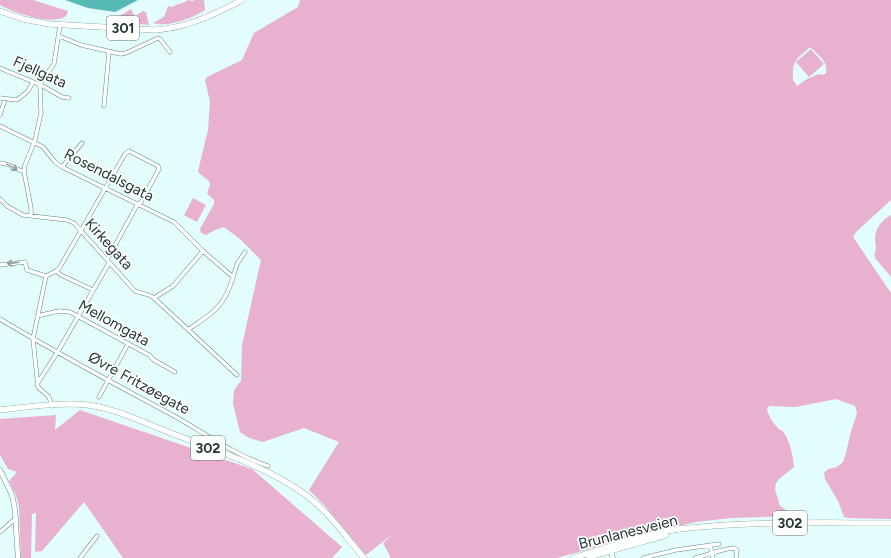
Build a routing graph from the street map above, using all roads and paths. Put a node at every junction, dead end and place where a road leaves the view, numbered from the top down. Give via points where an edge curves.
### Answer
1 (242, 0) edge
2 (0, 11) edge
3 (60, 25) junction
4 (59, 36) junction
5 (109, 52) junction
6 (170, 52) dead end
7 (0, 68) edge
8 (33, 82) junction
9 (40, 84) junction
10 (0, 98) edge
11 (70, 98) dead end
12 (5, 99) junction
13 (104, 106) dead end
14 (0, 115) edge
15 (0, 126) edge
16 (34, 143) junction
17 (82, 143) dead end
18 (0, 163) edge
19 (62, 166) junction
20 (24, 172) junction
21 (106, 188) junction
22 (0, 199) edge
23 (139, 204) junction
24 (31, 216) junction
25 (81, 230) junction
26 (203, 251) junction
27 (245, 252) dead end
28 (108, 261) junction
29 (0, 265) edge
30 (56, 271) junction
31 (46, 276) junction
32 (233, 277) junction
33 (92, 290) junction
34 (154, 298) junction
35 (37, 316) junction
36 (78, 316) junction
37 (1, 321) edge
38 (189, 329) junction
39 (33, 339) junction
40 (128, 344) junction
41 (57, 353) junction
42 (175, 372) dead end
43 (237, 375) dead end
44 (109, 381) junction
45 (38, 384) junction
46 (99, 397) dead end
47 (52, 406) junction
48 (0, 410) edge
49 (268, 466) dead end
50 (0, 470) edge
51 (16, 518) junction
52 (891, 523) edge
53 (0, 532) edge
54 (97, 536) dead end
55 (719, 544) dead end
56 (710, 545) junction
57 (610, 549) junction
58 (712, 552) junction
59 (18, 558) edge
60 (80, 558) edge
61 (364, 558) edge
62 (573, 558) edge
63 (586, 558) edge
64 (613, 558) edge
65 (643, 558) edge
66 (696, 558) edge
67 (713, 558) edge
68 (736, 558) edge

1 - 3 main road, 301 via 193,22 163,29
2 - 3 main road, 301 via 31,21
3 - 4 street
4 - 5 street
4 - 9 street via 54,64
5 - 6 street via 126,53 158,38
5 - 13 street
7 - 8 street, Fjellgata
8 - 9 street, Fjellgata
8 - 12 street via 16,100
9 - 11 street, Fjellgata via 62,97
9 - 16 street via 42,110
10 - 12 street
12 - 14 street
15 - 16 street, Rosendalsgata
16 - 19 street, Rosendalsgata
16 - 20 street
17 - 19 street
18 -> 20 street
19 - 21 street, Rosendalsgata
20 - 24 street
21 - 23 street, Rosendalsgata
21 - 23 street via 125,154 131,152 159,168
21 - 25 street
22 - 24 street, Kirkegata via 13,210
23 - 26 street, Rosendalsgata via 174,222
23 - 28 street
24 - 25 street, Kirkegata via 68,220
25 - 28 street, Kirkegata
25 - 30 street
26 - 32 street, Rosendalsgata
26 - 34 street via 173,286
27 - 32 street via 237,264
28 - 33 street
28 - 34 street, Kirkegata via 135,291
31 -> 29 street via 27,270 25,262
30 - 31 street
30 - 33 street
31 - 35 street
32 - 38 street via 224,301 214,312
33 - 36 street
34 - 38 street, Kirkegata
35 - 36 street, Mellomgata via 62,310
35 - 39 street
36 - 40 street, Mellomgata
36 - 41 street
37 - 39 street, Øvre Fritzøegate
38 - 43 street, Kirkegata
39 - 41 street, Øvre Fritzøegate
39 - 45 street
40 - 42 street, Mellomgata
40 - 44 street
41 - 44 street, Øvre Fritzøegate
41 - 45 street
44 - 46 street
44 - 49 street, Øvre Fritzøegate via 250,460
45 - 47 street via 49,397
47 - 48 main road, 302
47 - 61 main road, 302 via 78,404 108,409 269,472 318,505
50 - 51 street via 12,495
51 - 53 street
51 - 59 street
52 - 57 main road, Brunlanesveien / 302 via 739,524 689,529
54 - 60 street
55 - 56 street
56 - 58 street
56 - 65 street
57 - 62 main road, Brunlanesveien / 302
57 - 63 main road, Brunlanesveien / 302
57 - 64 street
58 - 66 street
58 - 67 street
58 - 68 street via 734,548

